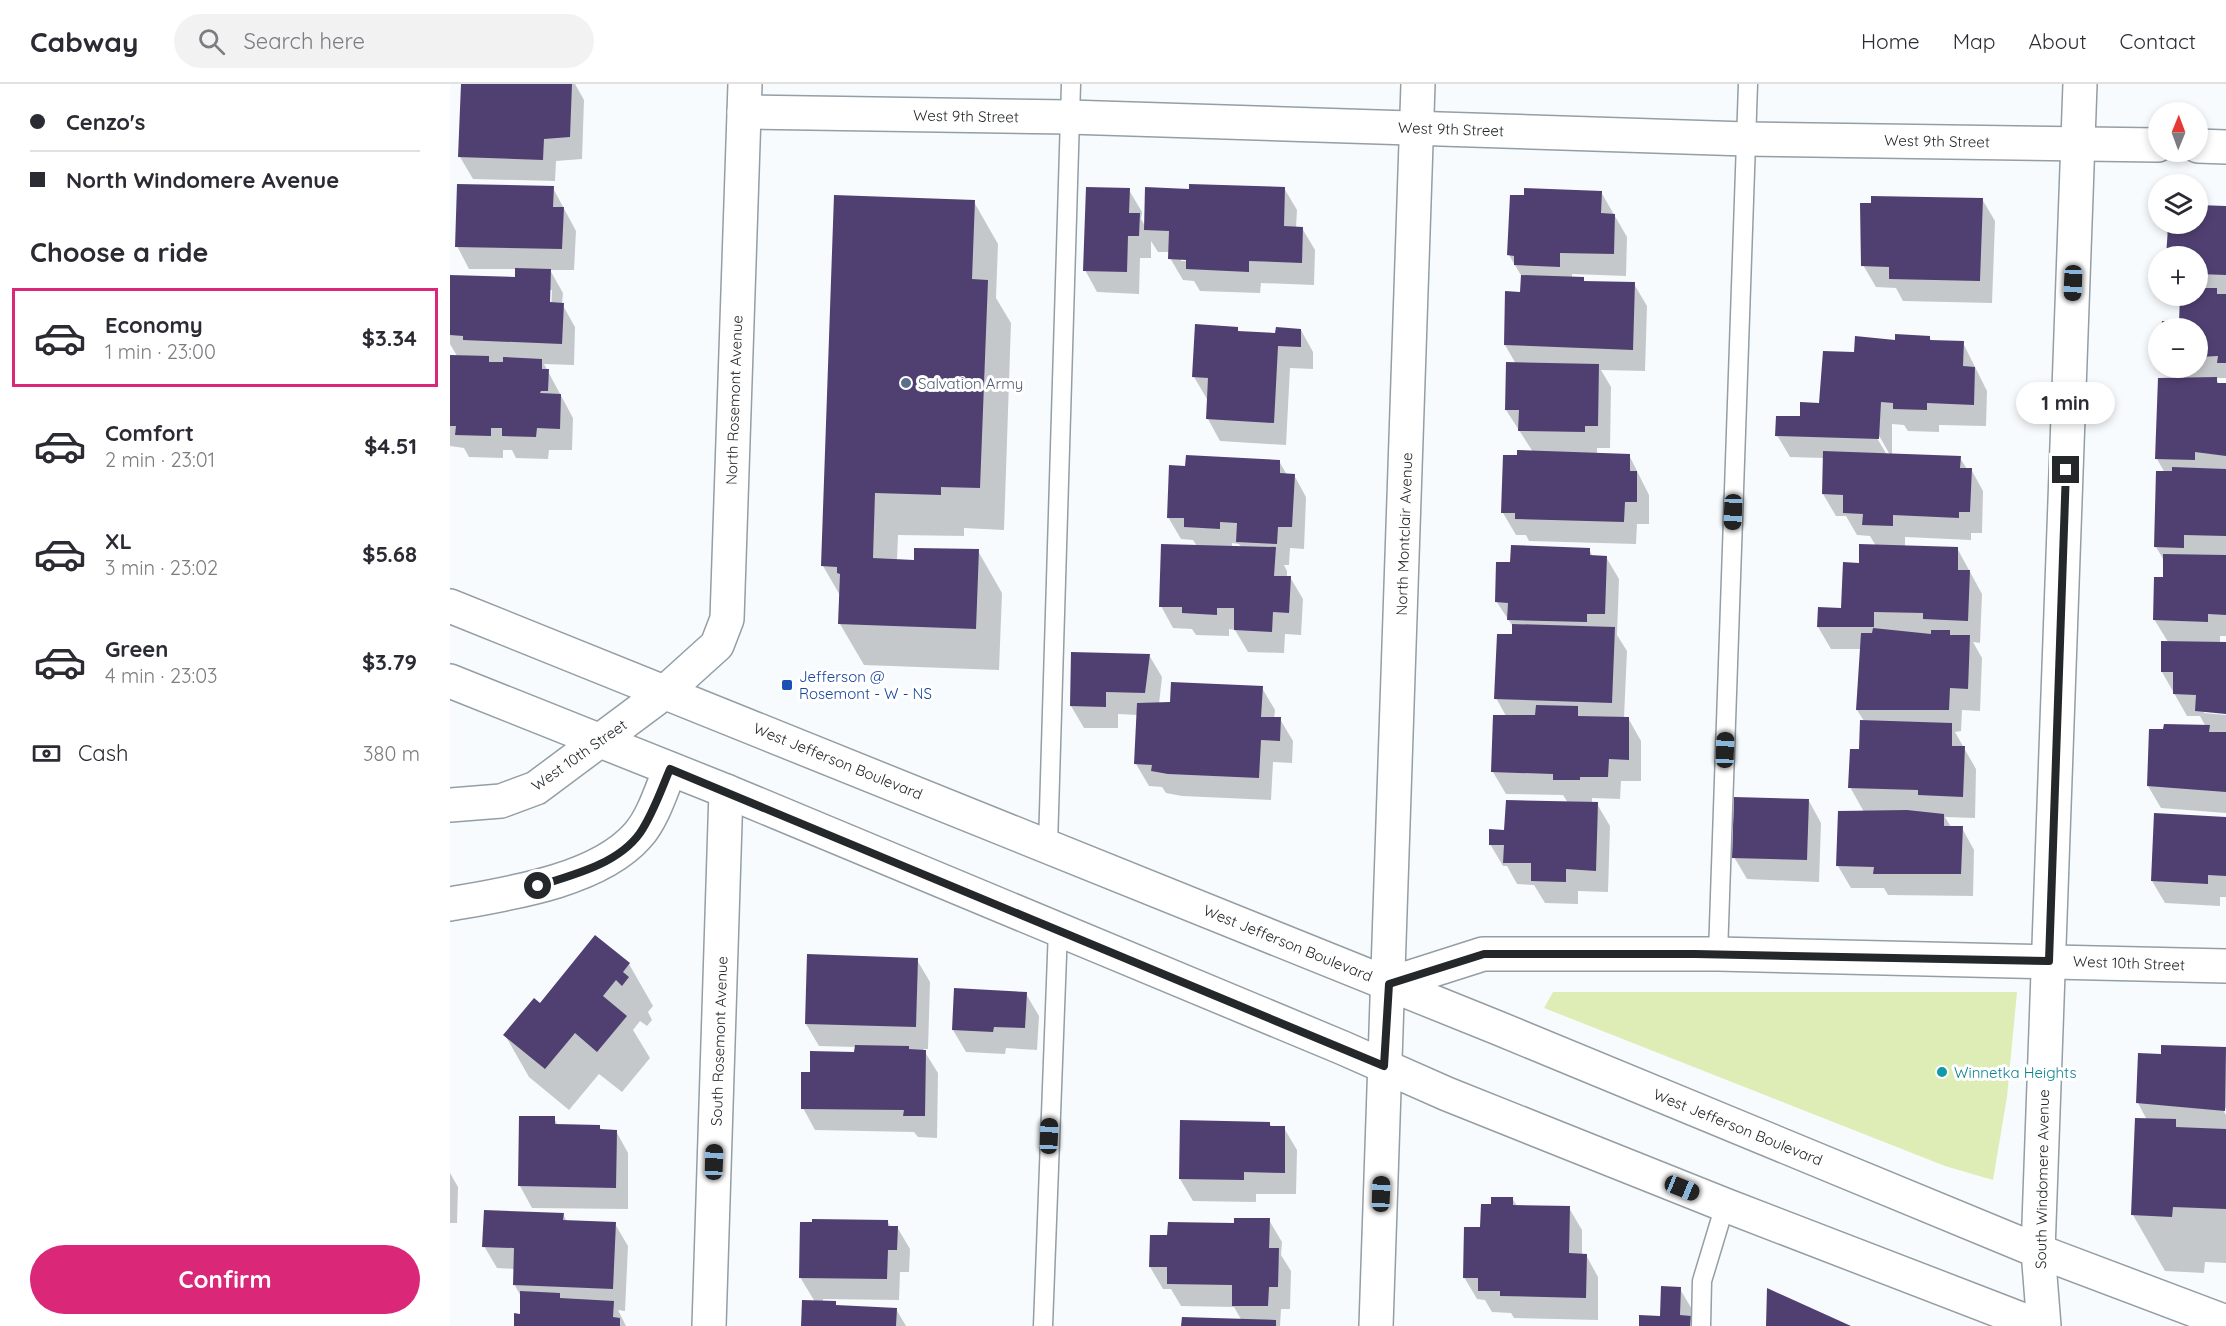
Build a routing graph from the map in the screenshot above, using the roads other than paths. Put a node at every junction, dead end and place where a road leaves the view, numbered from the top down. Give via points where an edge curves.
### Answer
1 (1071, 84) edge
2 (1418, 84) edge
3 (1748, 84) edge
4 (2080, 84) edge
5 (745, 98) edge
6 (1069, 117) junction
7 (1416, 128) junction
8 (1746, 139) junction
9 (2078, 142) junction
10 (2148, 145) edge
11 (2208, 146) edge
12 (2226, 147) edge
13 (450, 606) edge
14 (450, 681) edge
15 (665, 692) junction
16 (600, 742) junction
17 (670, 769) junction
18 (726, 791) junction
19 (450, 805) edge
20 (1048, 845) junction
21 (450, 904) edge
22 (1058, 929) junction
23 (1718, 954) junction
24 (2049, 961) junction
25 (2226, 966) edge
26 (1389, 984) junction
27 (1384, 1066) junction
28 (1725, 1205) junction
29 (2038, 1251) junction
30 (2226, 1323) edge
31 (709, 1326) edge
32 (1043, 1326) edge
33 (1376, 1326) edge
34 (1701, 1326) edge
35 (2038, 1326) edge
36 (2044, 1326) edge

1 - 6 lane
2 - 7 street, North Montclair Avenue
3 - 8 lane
4 - 9 street, South Windomere Avenue
5 - 6 street, West 9th Street
5 - 15 street, North Rosemont Avenue via 727,619 717,645
6 - 7 street, West 9th Street
6 - 20 lane
7 - 8 street, West 9th Street
7 - 26 street, North Montclair Avenue
8 - 9 street, West 9th Street
8 - 23 lane
9 - 10 street, West 9th Street
9 - 24 street, South Windomere Avenue
11 - 12 street
13 - 15 street, West Jefferson Boulevard
14 - 16 street
15 - 16 street, West 10th Street
15 - 20 street, West Jefferson Boulevard
16 - 17 street
16 - 19 street, West 10th Street via 536,788 501,801
17 - 18 street
17 - 21 street via 639,834 621,852 577,874 518,892
18 - 22 street
18 - 31 street, South Rosemont Avenue
20 - 26 street, West Jefferson Boulevard
22 - 27 street
22 - 32 lane
23 - 24 street, West 10th Street
23 - 26 street, West 10th Street via 1484,954
24 - 25 street, West 10th Street
24 - 29 street, South Windomere Avenue
26 - 27 street, North Montclair Avenue
26 - 29 street, West Jefferson Boulevard
27 - 28 street
27 - 33 street, North Montclair Avenue
28 - 34 lane via 1702,1281
28 - 35 street
29 - 30 street, West Jefferson Boulevard
29 - 36 street, South Windomere Avenue

